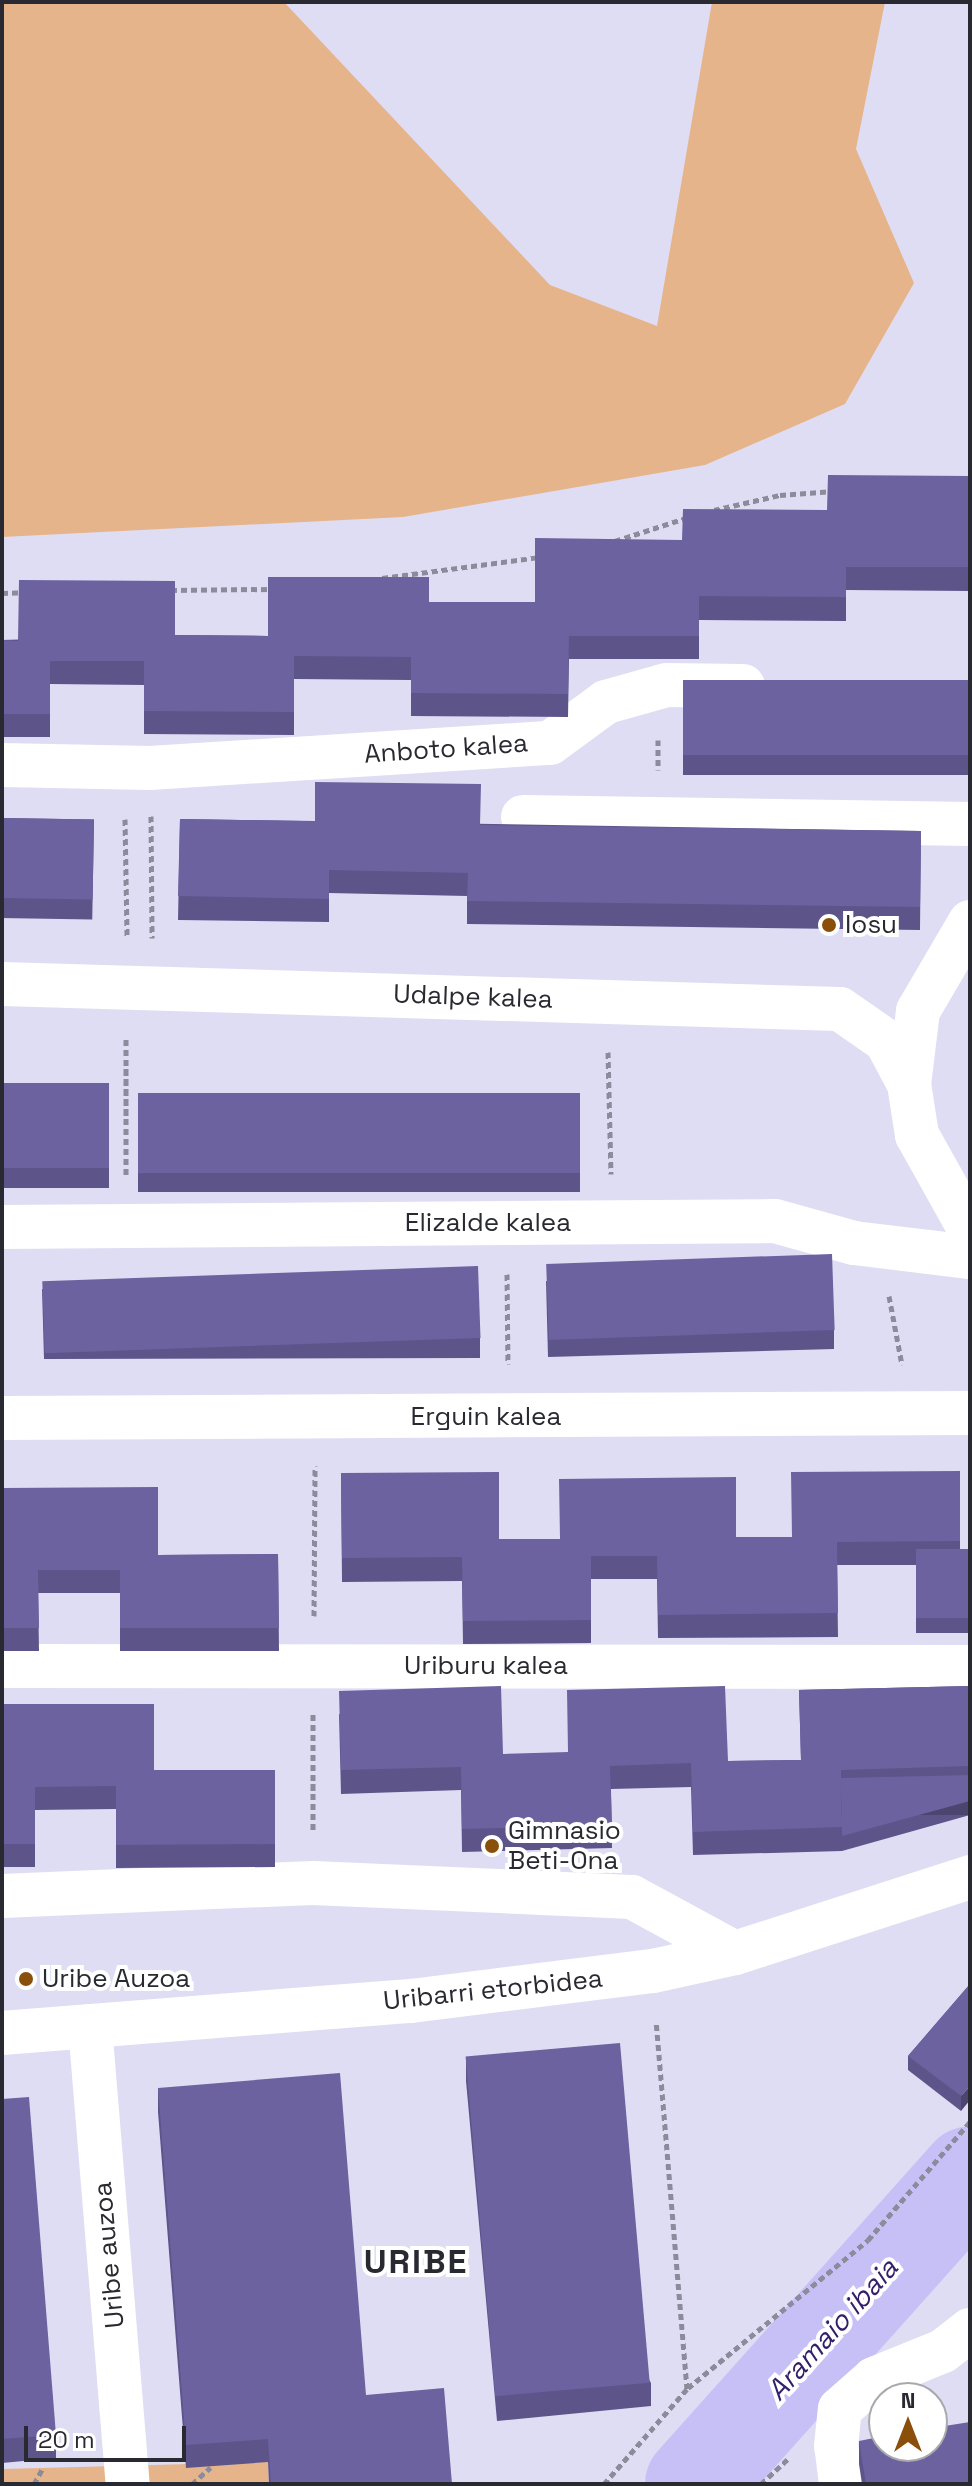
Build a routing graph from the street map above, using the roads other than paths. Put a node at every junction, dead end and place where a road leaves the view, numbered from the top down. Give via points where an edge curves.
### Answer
1 (779, 686) edge
2 (2, 765) edge
3 (523, 817) dead end
4 (970, 824) edge
5 (970, 922) edge
6 (2, 984) edge
7 (909, 1084) junction
8 (2, 1227) edge
9 (970, 1230) edge
10 (970, 1257) edge
11 (970, 1413) edge
12 (2, 1418) edge
13 (2, 1666) edge
14 (970, 1667) edge
15 (970, 1877) edge
16 (2, 1896) edge
17 (735, 1953) junction
18 (90, 2026) junction
19 (2, 2033) edge
20 (970, 2330) edge
21 (128, 2484) edge
22 (841, 2484) edge

1 - 2 street, Anboto kalea via 658,687 606,702 550,743 150,768
3 - 4 street
5 - 7 street via 918,1011
6 - 7 street, Udalpe kalea via 840,1009 886,1041
7 - 9 street via 917,1135
8 - 10 street, Elizalde kalea via 775,1221 854,1243
11 - 12 street, Erguin kalea
13 - 14 street, Uriburu kalea
15 - 17 street, Uribarri etorbidea
16 - 17 street via 313,1883 632,1897
17 - 18 street, Uribarri etorbidea via 563,1985
18 - 19 street, Uribarri etorbidea
18 - 21 street, Uribe auzoa
20 - 22 street via 943,2351 874,2379 840,2409 836,2446

